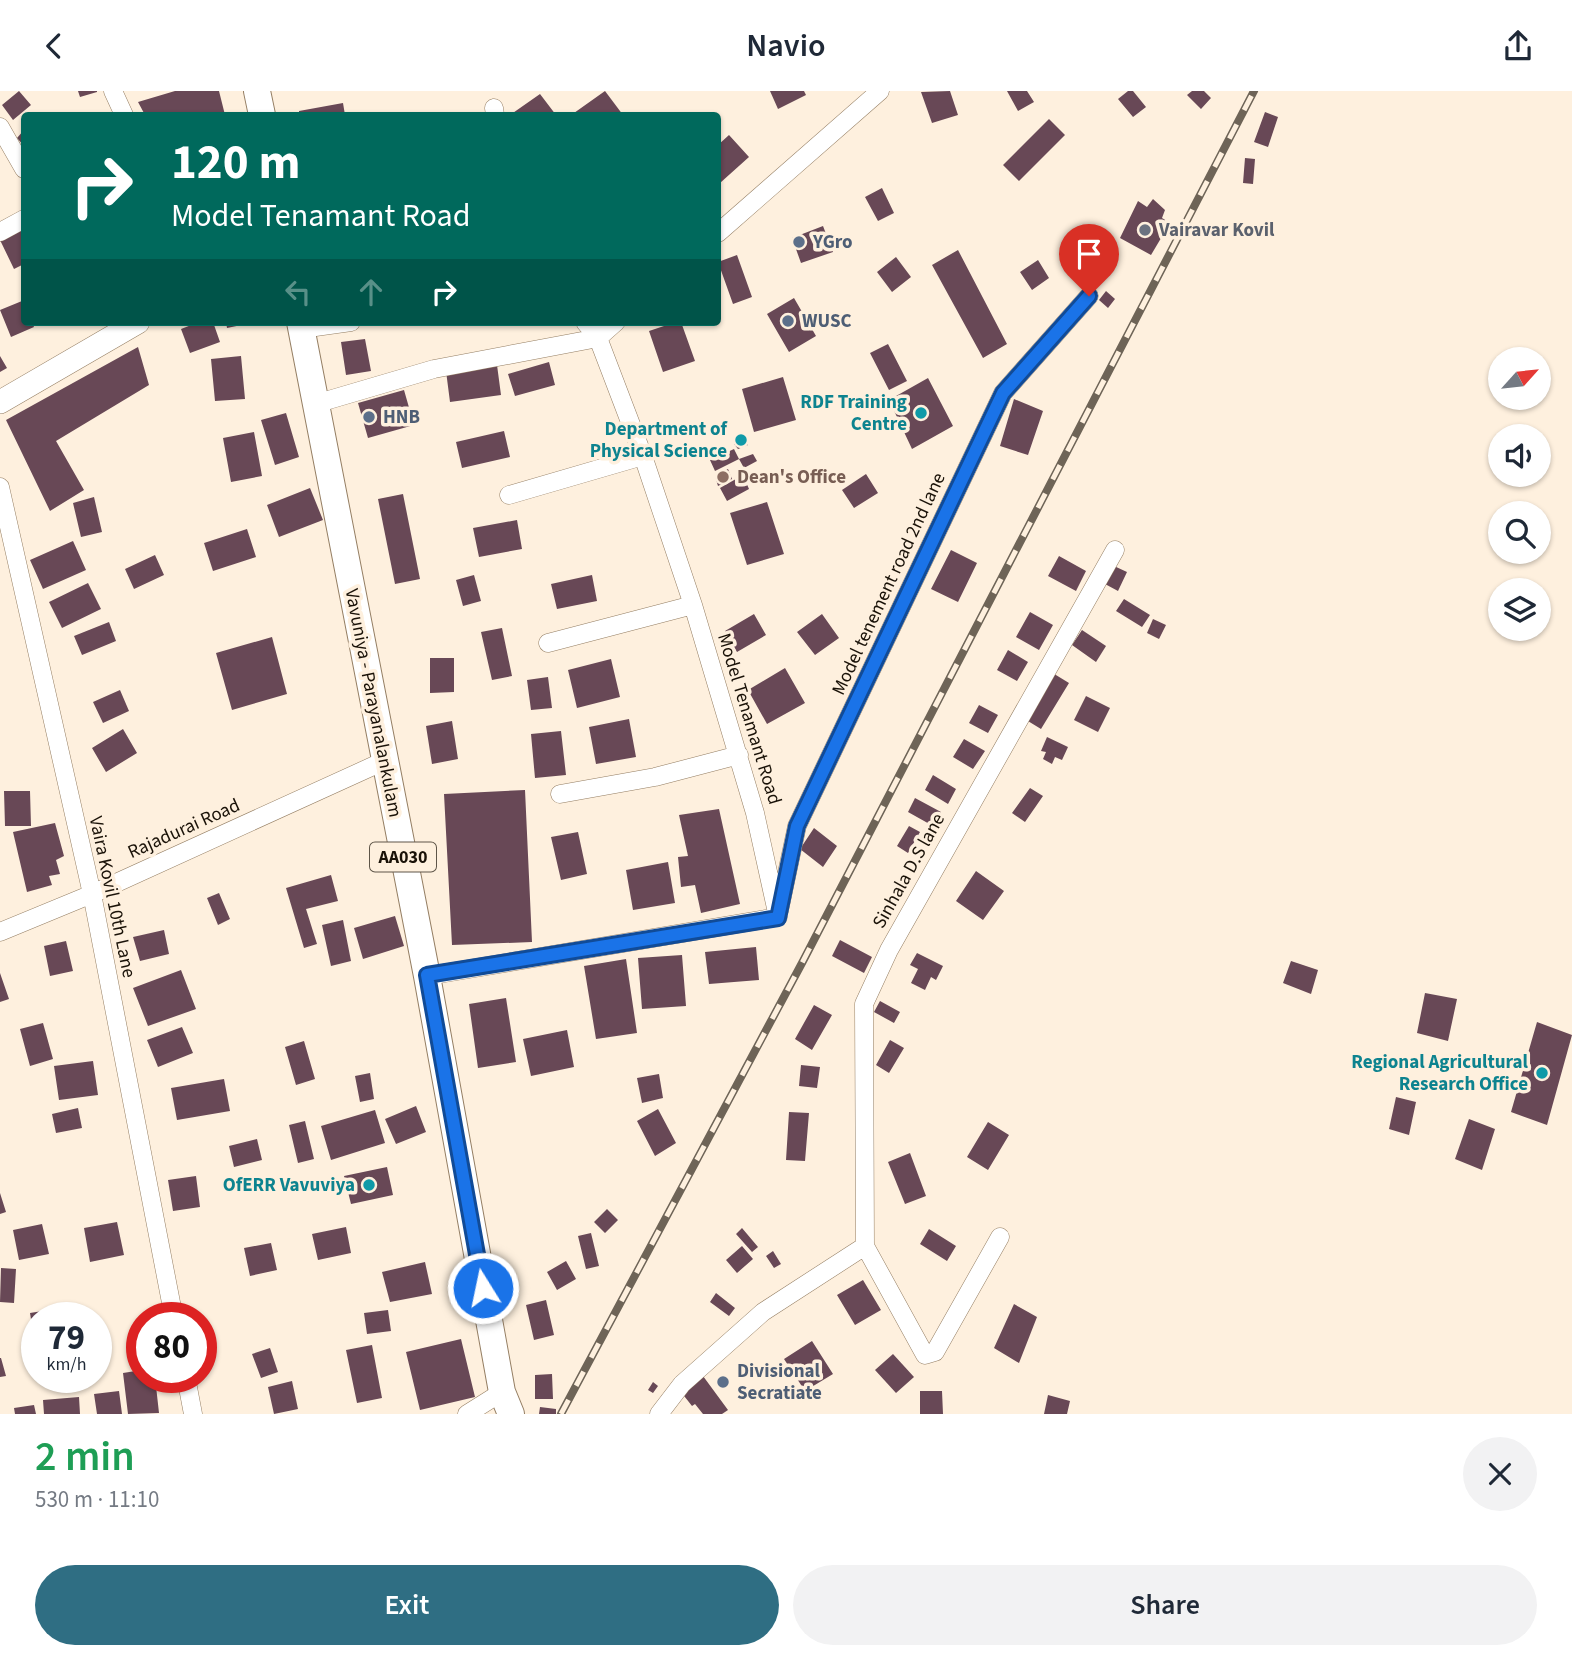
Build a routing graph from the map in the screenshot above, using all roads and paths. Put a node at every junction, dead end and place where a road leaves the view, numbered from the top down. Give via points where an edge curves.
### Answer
1 (113, 91) edge
2 (257, 91) edge
3 (880, 91) edge
4 (123, 112) edge
5 (261, 112) edge
6 (0, 127) edge
7 (21, 164) edge
8 (21, 221) edge
9 (721, 230) edge
10 (0, 233) edge
11 (1089, 296) dead end
12 (300, 326) edge
13 (588, 326) edge
14 (612, 326) edge
15 (110, 329) edge
16 (598, 338) junction
17 (0, 402) edge
18 (315, 404) junction
19 (643, 456) junction
20 (0, 487) edge
21 (509, 495) dead end
22 (1115, 550) dead end
23 (693, 605) junction
24 (548, 643) dead end
25 (739, 755) junction
26 (384, 761) junction
27 (559, 794) dead end
28 (92, 894) junction
29 (778, 918) junction
30 (0, 932) edge
31 (427, 975) junction
32 (1000, 1237) dead end
33 (865, 1246) junction
34 (171, 1302) edge
35 (189, 1393) edge
36 (506, 1403) edge
37 (193, 1414) edge
38 (467, 1414) edge
39 (659, 1414) edge

1 - 4 street
2 - 5 highway
3 - 9 street
6 - 7 street
8 - 10 street
11 - 29 street, Model tenement road 2nd lane via 1003,393 797,826
12 - 18 highway, Vavuniya - Parayanalankulam / AA030
13 - 16 street, Model Tenamant Road
14 - 16 street
15 - 17 main road
16 - 18 street via 434,369
16 - 19 street, Model Tenamant Road
18 - 26 highway, Vavuniya - Parayanalankulam / AA030
19 - 21 street
19 - 23 street, Model Tenamant Road
20 - 28 street, Vaira Kovil 10th Lane
22 - 33 street, Sinhala D.S lane via 889,950 864,1004
23 - 24 street
23 - 25 street, Model Tenamant Road
25 - 27 street via 655,777
25 - 29 street, Model Tenamant Road
26 - 28 street, Rajadurai Road
26 - 31 highway, Vavuniya - Parayanalankulam / AA030
28 - 30 street, Rajadurai Road
28 - 34 street, Vaira Kovil 10th Lane
29 - 31 street
31 - 36 highway, Vavuniya - Parayanalankulam / AA030
32 - 33 street, Sinhala D.S lane via 935,1352 925,1355
33 - 39 street via 763,1312 682,1384
35 - 37 street
36 - 38 street

